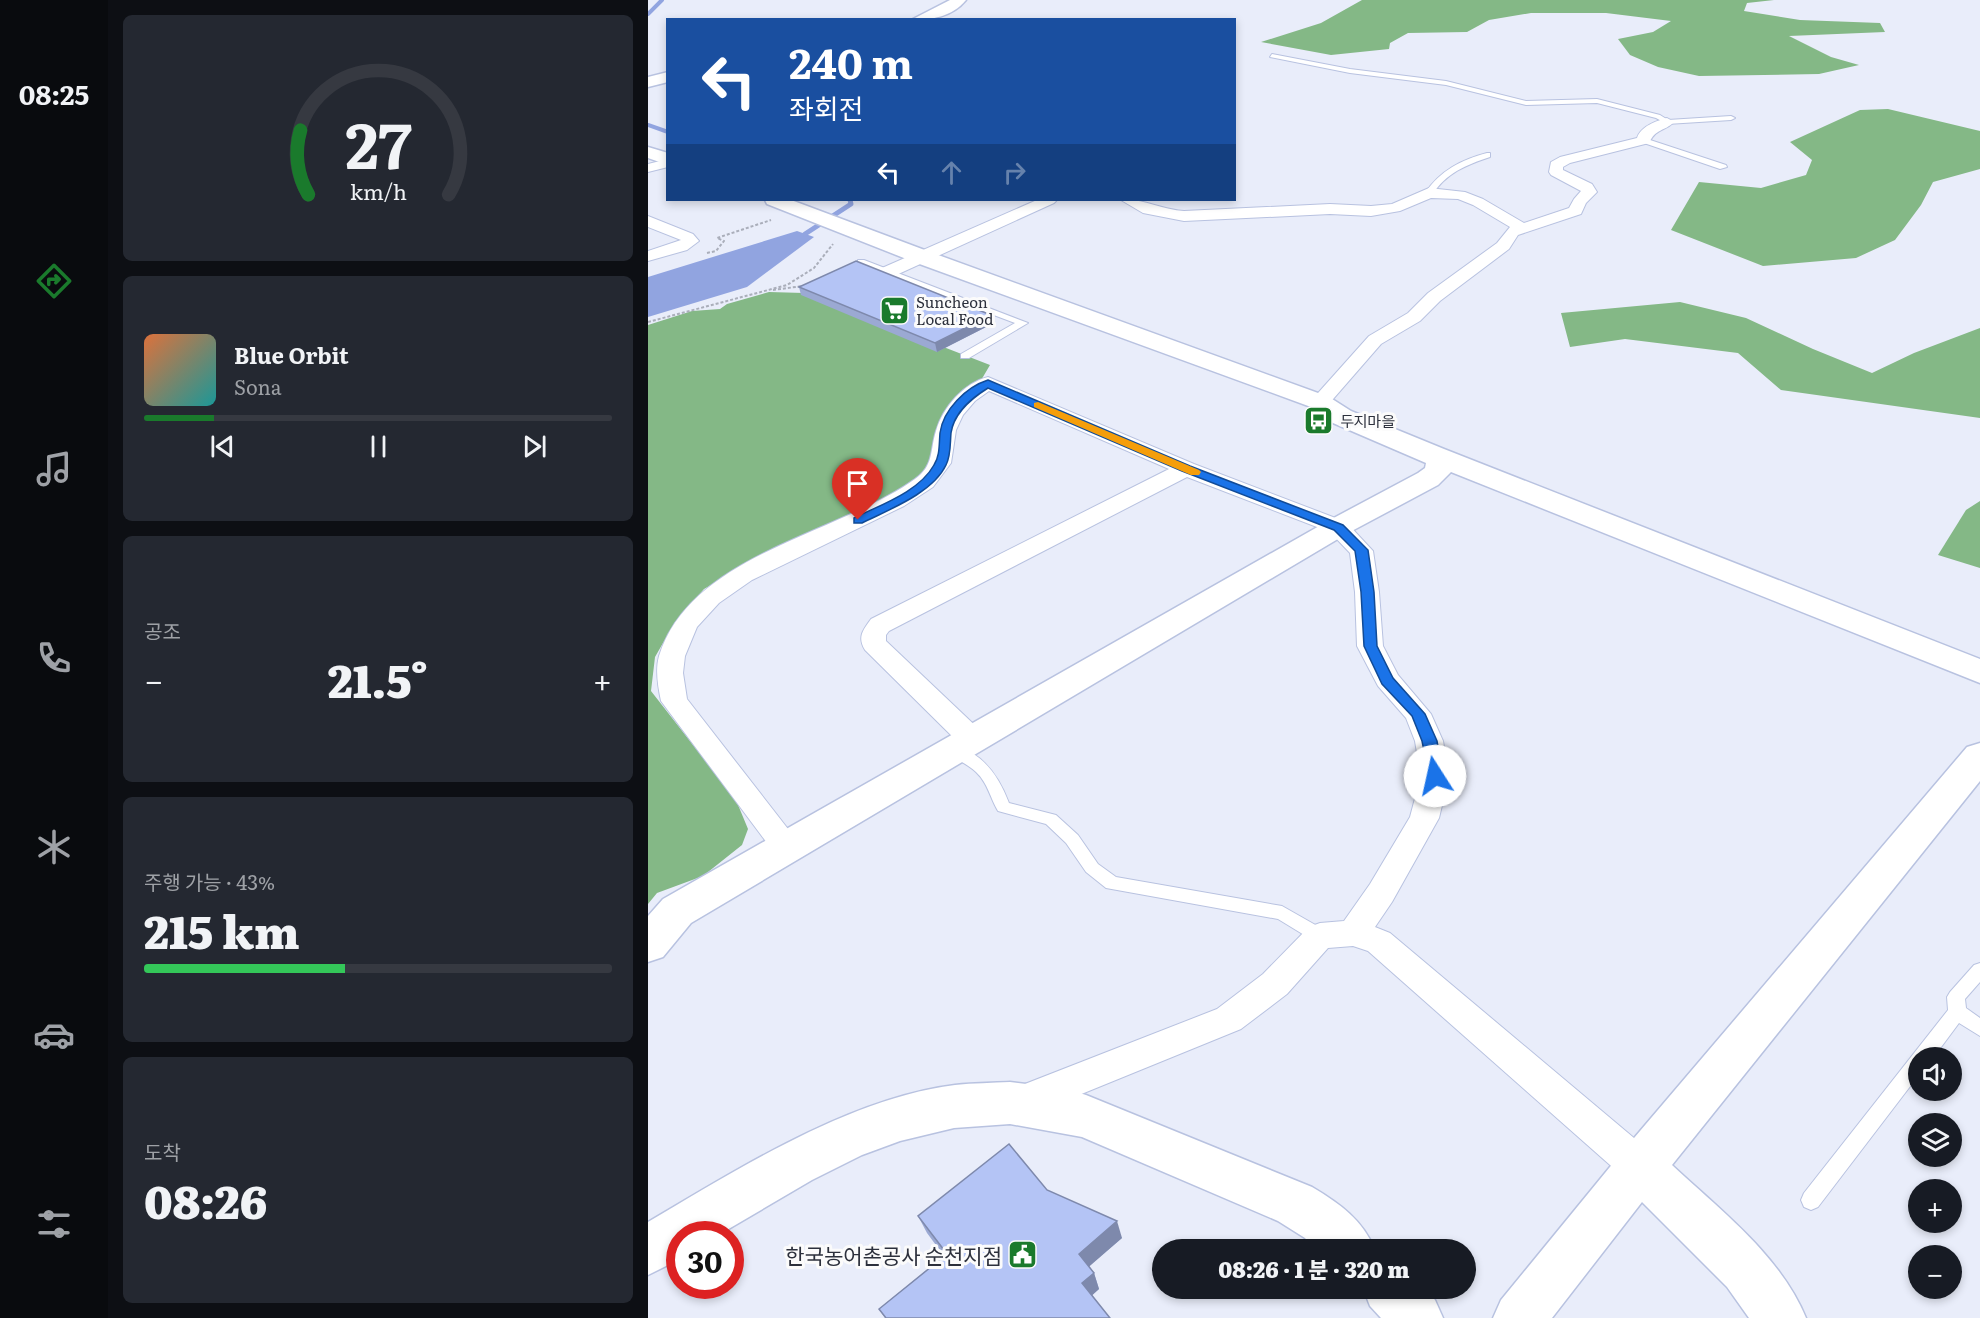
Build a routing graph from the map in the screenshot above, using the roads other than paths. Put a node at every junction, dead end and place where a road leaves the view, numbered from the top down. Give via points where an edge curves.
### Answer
1 (959, 0) edge
2 (923, 18) edge
3 (1272, 56) dead end
4 (666, 78) edge
5 (648, 82) edge
6 (1731, 118) dead end
7 (1667, 122) junction
8 (1644, 140) junction
9 (648, 152) edge
10 (1487, 155) dead end
11 (666, 160) edge
12 (666, 162) edge
13 (1723, 167) dead end
14 (648, 168) edge
15 (1429, 193) junction
16 (1047, 201) edge
17 (1131, 201) edge
18 (775, 209) edge
19 (648, 221) edge
20 (1522, 228) junction
21 (648, 256) edge
22 (922, 257) junction
23 (861, 262) edge
24 (888, 272) junction
25 (965, 356) dead end
26 (1320, 402) junction
27 (1434, 455) junction
28 (1186, 469) junction
29 (1338, 527) junction
30 (1980, 672) edge
31 (964, 745) junction
32 (1980, 756) edge
33 (788, 847) junction
34 (1353, 933) junction
35 (1320, 936) junction
36 (648, 945) edge
37 (1980, 970) edge
38 (1957, 1012) junction
39 (1980, 1028) edge
40 (1930, 1047) edge
41 (1908, 1075) edge
42 (1024, 1102) junction
43 (1640, 1167) junction
44 (1811, 1200) dead end
45 (1339, 1239) edge
46 (648, 1250) edge
47 (1399, 1299) edge
48 (1417, 1318) edge
49 (1519, 1318) edge
50 (1780, 1318) edge

1 - 2 street
3 - 7 lane via 1446,83 1526,103 1597,101 1658,116
4 - 5 street
6 - 7 lane
7 - 8 street via 1651,129
8 - 13 lane
8 - 20 street via 1556,165 1556,172 1587,187 1589,192 1576,211
9 - 11 street
10 - 15 lane via 1455,166 1438,178
12 - 14 street
15 - 17 street via 1395,208 1371,211 1184,216 1153,211
15 - 20 street via 1460,195 1478,201
16 - 22 street
18 - 22 street via 800,210
19 - 21 street via 691,241
20 - 26 street via 1512,232 1503,246 1434,297 1414,317 1375,340
22 - 24 street
22 - 26 street
23 - 24 lane
24 - 25 lane via 1023,323
26 - 27 street via 1342,417
27 - 29 street via 1440,462 1438,471 1428,479
27 - 30 street
28 - 29 street
28 - 31 street via 880,625 873,634 874,644
28 - 33 street via 988,384 966,397 956,410 946,431 940,465 927,481 875,513 764,563 730,583 700,609 681,632 672,655 670,680 674,701
29 - 31 street
29 - 34 street via 1362,550 1370,646 1387,680 1418,714 1429,741 1435,776 1424,818
31 - 33 street
31 - 35 lane via 992,778 1003,807 1051,819 1072,839 1092,868 1113,883 1282,913
32 - 43 street
33 - 36 street via 677,911
34 - 35 street
34 - 43 street via 1379,942
35 - 42 street via 1275,984 1229,1020
37 - 38 lane via 1956,997
38 - 39 lane
38 - 40 lane
41 - 44 lane
42 - 45 street via 1070,1111 1295,1204 1322,1221
42 - 46 street via 964,1104 891,1120 831,1144
43 - 49 street
43 - 50 street via 1745,1269
47 - 48 street

